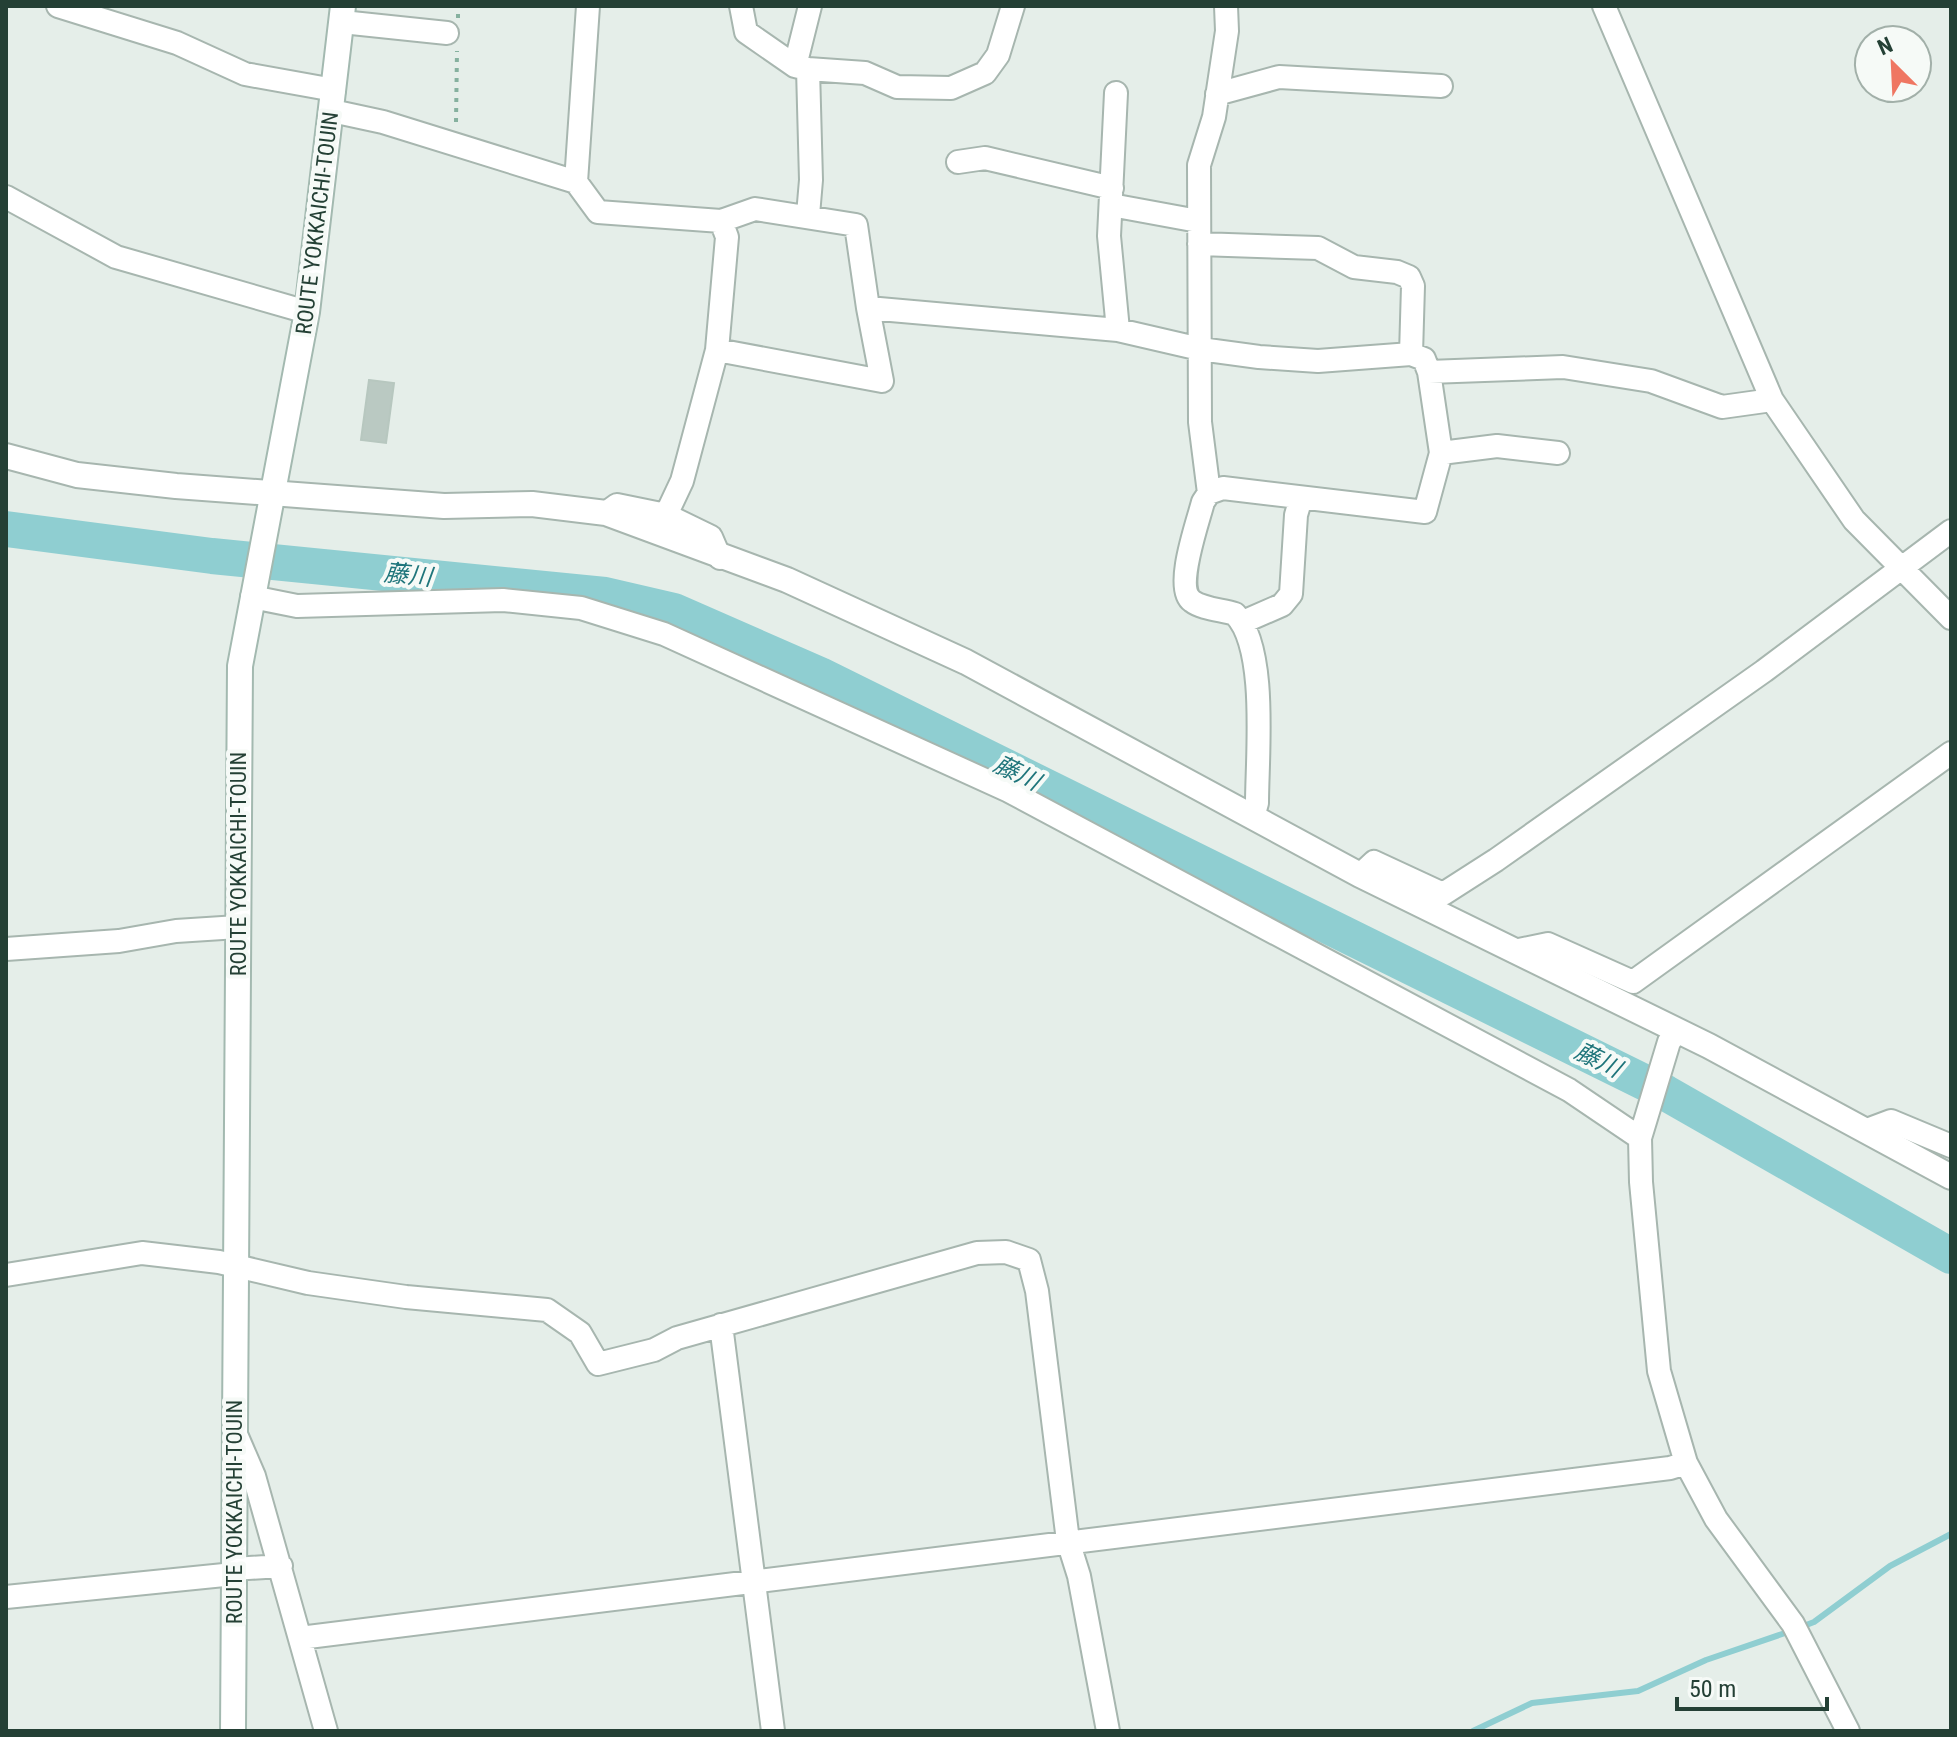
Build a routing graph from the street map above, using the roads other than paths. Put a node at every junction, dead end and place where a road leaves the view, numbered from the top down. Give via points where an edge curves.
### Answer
1 (58, 6) edge
2 (588, 6) edge
3 (741, 6) edge
4 (810, 6) edge
5 (1013, 6) edge
6 (1226, 6) edge
7 (1604, 6) edge
8 (342, 14) edge
9 (454, 34) road end
10 (801, 68) junction
11 (1441, 86) dead end
12 (1116, 93) dead end
13 (1217, 94) junction
14 (333, 101) junction
15 (958, 162) dead end
16 (576, 182) junction
17 (1111, 196) junction
18 (6, 197) edge
19 (808, 215) junction
20 (721, 221) junction
21 (1198, 221) junction
22 (1199, 244) junction
23 (868, 308) junction
24 (307, 312) junction
25 (1118, 330) junction
26 (1200, 349) junction
27 (717, 350) junction
28 (1411, 354) junction
29 (1429, 372) junction
30 (1772, 400) junction
31 (1441, 453) junction
32 (1558, 453) dead end
33 (6, 456) edge
34 (274, 492) junction
35 (1209, 493) junction
36 (1301, 498) junction
37 (606, 513) junction
38 (666, 515) junction
39 (1951, 531) edge
40 (720, 558) junction
41 (1904, 568) junction
42 (254, 588) junction
43 (1951, 618) edge
44 (1243, 622) junction
45 (1951, 753) edge
46 (1253, 817) junction
47 (1360, 875) junction
48 (238, 927) junction
49 (6, 949) edge
50 (1514, 951) junction
51 (1673, 1036) junction
52 (1643, 1130) junction
53 (1867, 1130) junction
54 (1951, 1146) edge
55 (1951, 1177) edge
56 (237, 1267) junction
57 (6, 1275) edge
58 (721, 1325) junction
59 (235, 1431) junction
60 (1686, 1463) junction
61 (1068, 1541) junction
62 (281, 1566) junction
63 (234, 1572) junction
64 (753, 1581) junction
65 (6, 1597) edge
66 (300, 1638) junction
67 (233, 1731) edge
68 (326, 1731) edge
69 (773, 1731) edge
70 (1108, 1731) edge
71 (1848, 1731) edge

1 - 14 street
2 - 16 street
3 - 10 street via 746,32
4 - 10 street
5 - 10 street via 998,55 985,73 951,88 897,87 865,73
6 - 13 street
7 - 30 street
8 - 9 street
8 - 14 street, ROUTE YOKKAICHI-TOUIN
10 - 19 street via 811,180
11 - 13 street via 1279,77
12 - 17 street
13 - 21 street via 1199,165
14 - 16 street
14 - 24 street, ROUTE YOKKAICHI-TOUIN
15 - 17 street via 985,158
16 - 20 street via 598,212
17 - 21 street
17 - 25 street via 1109,236
18 - 24 street via 116,257
19 - 20 street via 755,209
19 - 23 street via 856,225
20 - 27 street via 727,237
21 - 22 street
22 - 26 street
22 - 28 street via 1318,248 1354,267 1409,277
23 - 25 street
23 - 27 street via 882,381
24 - 34 street, ROUTE YOKKAICHI-TOUIN
25 - 26 street
26 - 28 street via 1318,361
26 - 35 street via 1200,422
27 - 38 street via 682,481
28 - 29 street via 1424,359
29 - 30 street via 1563,367 1651,381 1722,407
29 - 31 street
30 - 41 street via 1854,520
31 - 32 street via 1497,446
31 - 36 street via 1425,512
33 - 34 street via 77,475
34 - 37 street via 444,506 532,504
34 - 42 street, ROUTE YOKKAICHI-TOUIN
35 - 36 street via 1223,488
35 - 44 street via 1185,593 1193,602 1235,614
36 - 44 street via 1291,594 1282,605
37 - 38 street via 617,505
37 - 40 street
38 - 40 street via 711,537
39 - 41 street
40 - 46 street via 787,580 966,662
41 - 43 street
41 - 47 street via 1443,894 1374,862
42 - 48 street, ROUTE YOKKAICHI-TOUIN via 240,666
42 - 52 street via 297,606 503,600 581,608 664,634 1009,791
44 - 46 street via 1256,675
45 - 50 street via 1633,982 1548,944
46 - 47 street
47 - 50 street
48 - 49 street
48 - 56 street, ROUTE YOKKAICHI-TOUIN
50 - 51 street
51 - 52 street
51 - 53 street
52 - 60 street via 1641,1182 1659,1371
53 - 54 street via 1891,1121
53 - 55 street
56 - 57 street via 142,1253
56 - 58 street via 406,1297 547,1310 580,1333 598,1364
56 - 59 street, ROUTE YOKKAICHI-TOUIN
58 - 61 street via 977,1253 1006,1252 1029,1260
58 - 64 street
59 - 62 street
59 - 63 street, ROUTE YOKKAICHI-TOUIN
60 - 61 street
60 - 71 street via 1716,1519 1797,1630
61 - 64 street
61 - 70 street
62 - 63 street
62 - 66 street
63 - 65 street
63 - 67 street, ROUTE YOKKAICHI-TOUIN
64 - 66 street
64 - 69 street
66 - 68 street

